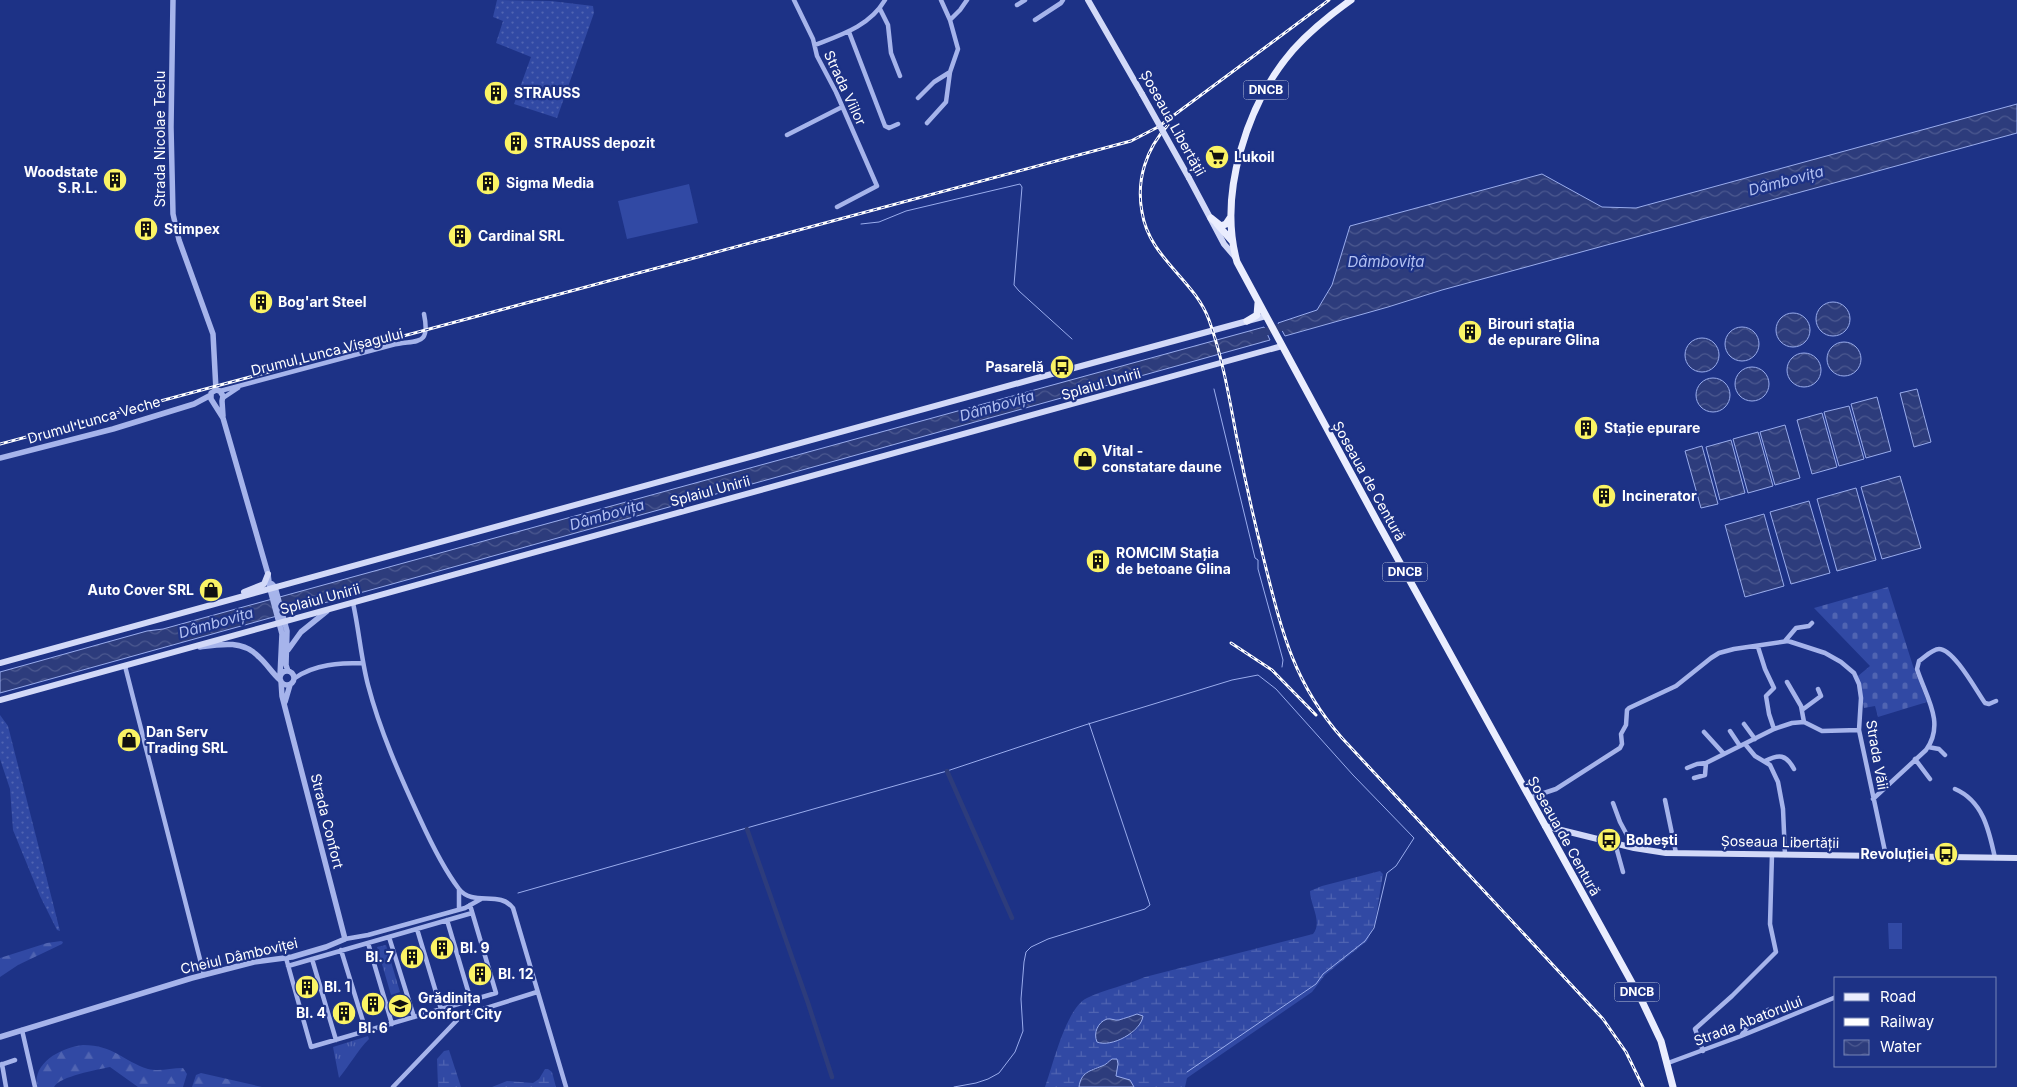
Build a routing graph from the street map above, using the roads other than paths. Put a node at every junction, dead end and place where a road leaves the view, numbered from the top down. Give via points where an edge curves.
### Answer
1 (173, 0) edge
2 (801, 0) edge
3 (885, 0) edge
4 (940, 0) edge
5 (967, 0) edge
6 (1025, 0) edge
7 (1062, 0) edge
8 (1088, 0) edge
9 (1351, 0) edge
10 (795, 1) edge
11 (1017, 5) dead end
12 (880, 9) junction
13 (950, 20) junction
14 (1035, 20) dead end
15 (849, 32) junction
16 (815, 45) junction
17 (950, 72) junction
18 (900, 76) dead end
19 (918, 98) dead end
20 (842, 107) junction
21 (927, 123) dead end
22 (898, 124) dead end
23 (787, 135) dead end
24 (837, 207) dead end
25 (1230, 218) junction
26 (1214, 221) junction
27 (1232, 242) junction
28 (1236, 258) junction
29 (1258, 300) junction
30 (424, 314) dead end
31 (1266, 316) junction
32 (1247, 322) junction
33 (1282, 346) junction
34 (241, 386) junction
35 (218, 391) junction
36 (211, 395) junction
37 (223, 400) junction
38 (214, 403) junction
39 (194, 404) junction
40 (223, 418) junction
41 (0, 458) edge
42 (268, 574) junction
43 (273, 589) junction
44 (228, 601) junction
45 (353, 603) junction
46 (333, 608) junction
47 (282, 621) junction
48 (1812, 623) dead end
49 (1784, 641) junction
50 (1758, 647) junction
51 (186, 649) junction
52 (287, 652) junction
53 (0, 663) edge
54 (363, 663) junction
55 (125, 666) junction
56 (288, 671) junction
57 (295, 678) junction
58 (281, 679) junction
59 (1787, 682) dead end
60 (290, 685) junction
61 (1818, 689) dead end
62 (0, 700) edge
63 (1996, 701) dead end
64 (285, 709) junction
65 (1802, 710) junction
66 (1804, 722) junction
67 (1744, 724) dead end
68 (1774, 729) junction
69 (1859, 730) junction
70 (1730, 731) dead end
71 (1704, 732) dead end
72 (1755, 739) junction
73 (1743, 745) junction
74 (1928, 747) junction
75 (1724, 754) junction
76 (1945, 755) dead end
77 (1915, 759) junction
78 (1764, 761) junction
79 (1706, 764) junction
80 (1687, 768) dead end
81 (1794, 769) dead end
82 (1694, 778) dead end
83 (1930, 779) dead end
84 (1955, 789) dead end
85 (1529, 798) junction
86 (1665, 800) dead end
87 (1873, 800) junction
88 (1613, 803) dead end
89 (1545, 826) junction
90 (1615, 843) junction
91 (1634, 848) junction
92 (1676, 853) junction
93 (1772, 854) junction
94 (1785, 855) junction
95 (1886, 856) junction
96 (1995, 858) junction
97 (2017, 858) edge
98 (1623, 872) dead end
99 (458, 889) junction
100 (466, 896) junction
101 (482, 899) junction
102 (467, 906) junction
103 (459, 909) junction
104 (472, 913) junction
105 (447, 920) junction
106 (417, 929) junction
107 (384, 930) junction
108 (388, 937) junction
109 (344, 938) junction
110 (368, 943) junction
111 (342, 950) junction
112 (286, 958) junction
113 (312, 959) junction
114 (288, 966) junction
115 (204, 975) junction
116 (537, 992) junction
117 (1834, 998) edge
118 (471, 1000) junction
119 (441, 1009) junction
120 (1768, 1010) dead end
121 (414, 1017) junction
122 (392, 1024) junction
123 (22, 1030) junction
124 (366, 1031) junction
125 (1741, 1036) junction
126 (0, 1037) edge
127 (336, 1040) junction
128 (1703, 1051) junction
129 (15, 1060) dead end
130 (1668, 1063) junction
131 (1, 1064) edge
132 (6, 1087) edge
133 (35, 1087) edge
134 (393, 1087) edge
135 (566, 1087) edge
136 (1673, 1087) edge

1 - 35 street, Strada Nicolae Teclu via 172,210 179,240 213,334
2 - 10 street
3 - 12 street
4 - 13 street
5 - 13 street
6 - 11 street
7 - 14 street
8 - 26 main road, Șoseaua Libertății, bridge
9 - 25 main road, Șoseaua de Centură / DNCB via 1301,42 1268,86 1243,145 1234,180
10 - 16 street, Strada Viilor
12 - 15 street
12 - 18 street via 888,25 891,53
13 - 17 street via 958,46
15 - 16 street
15 - 22 street via 885,126 889,128
16 - 20 street, Strada Viilor via 817,56
17 - 19 street
17 - 21 street via 946,102
20 - 23 street
20 - 24 street, Strada Viilor via 876,186
25 - 26 main road via 1221,226
25 - 27 main road, Șoseaua de Centură / DNCB
26 - 27 main road
26 - 28 main road, Șoseaua Libertății via 1224,244
27 - 28 main road, Șoseaua de Centură / DNCB
28 - 29 main road, Șoseaua de Centură / DNCB
29 - 31 main road, Șoseaua de Centură / DNCB
29 - 32 main road via 1258,313
30 - 34 street, Drumul Lunca Vișagului via 426,334 418,342 392,345
31 - 32 main road, Splaiul Unirii
31 - 33 main road, Șoseaua de Centură / DNCB
32 - 43 main road, Splaiul Unirii
33 - 45 main road, Splaiul Unirii
33 - 85 main road, Șoseaua de Centură / DNCB
34 - 35 street, Drumul Lunca Vișagului
34 - 37 street, Drumul Lunca Vișagului
35 - 36 street
35 - 37 street, Strada Nicolae Teclu
36 - 38 street, Strada Nicolae Teclu
36 - 39 street, Drumul Lunca Veche
37 - 38 street
37 - 40 street, Strada Nicolae Teclu
38 - 39 street, Drumul Lunca Veche
38 - 40 street, Strada Nicolae Teclu
39 - 41 street, Drumul Lunca Veche
40 - 42 street, Strada Nicolae Teclu
42 - 43 street, Strada Nicolae Teclu
42 - 44 main road via 262,585
43 - 44 main road, Splaiul Unirii
43 - 47 street, Strada Nicolae Teclu
44 - 53 main road, Splaiul Unirii
45 - 46 main road, Splaiul Unirii
45 - 54 street
46 - 47 main road, Splaiul Unirii
46 - 52 street via 301,632
47 - 51 main road, Splaiul Unirii
47 - 52 street via 288,635
47 - 58 street, Strada Confort
48 - 49 street via 1796,628
49 - 50 street, Strada Văii
49 - 69 street, Strada Văii via 1832,657 1854,673 1860,693
50 - 68 street via 1774,688 1766,696
50 - 85 street, Strada Văii via 1719,654 1676,686 1629,708 1621,734 1621,747 1615,753 1556,789
51 - 55 main road, Splaiul Unirii
51 - 58 street via 224,644 244,647 257,654
52 - 56 street
54 - 57 street via 322,666
54 - 99 street via 374,705 404,783
55 - 62 main road, Splaiul Unirii
55 - 115 street
56 - 57 street
56 - 58 street
57 - 60 street
58 - 60 street
58 - 64 street, Strada Confort
59 - 65 street
60 - 64 street, Strada Confort
61 - 65 street via 1821,696
63 - 74 street via 1985,703 1954,660 1943,650 1933,651 1916,666 1935,719
64 - 109 street, Strada Confort
65 - 66 street
66 - 68 street
66 - 69 street via 1822,732
67 - 72 street
68 - 72 street
69 - 87 street, Strada Văii
70 - 73 street
71 - 75 street
72 - 73 street
73 - 75 street
73 - 78 street
74 - 76 street via 1939,749
74 - 77 street
75 - 79 street
77 - 83 street
77 - 87 street
78 - 81 street via 1783,756
78 - 94 street via 1775,775 1781,796
79 - 80 street
79 - 82 street via 1705,775
84 - 96 street via 1970,797 1980,812 1989,830
85 - 89 main road, Șoseaua de Centură / DNCB
86 - 92 street
87 - 95 street, Strada Văii
88 - 91 street
89 - 90 main road, Șoseaua Libertății
89 - 130 main road, Șoseaua de Centură / DNCB via 1646,1009
90 - 91 main road, Șoseaua Libertății
90 - 98 street
91 - 92 main road, Șoseaua Libertății
92 - 93 main road, Șoseaua Libertății
93 - 94 main road, Șoseaua Libertății
93 - 128 street, Strada Abatorului via 1770,924 1776,952 1695,1029
94 - 95 main road, Șoseaua Libertății
95 - 96 main road, Șoseaua Libertății
96 - 97 main road, Șoseaua Libertății
99 - 100 street
99 - 103 street
100 - 101 street
100 - 102 street
101 - 102 street, Cheiul Dâmboviței
101 - 116 street via 500,899 513,908
102 - 103 street, Cheiul Dâmboviței
102 - 104 street
103 - 107 street, Cheiul Dâmboviței
104 - 105 street
104 - 118 street via 496,993
105 - 106 street
105 - 118 street
106 - 108 street
106 - 119 street
107 - 108 street
107 - 109 street, Cheiul Dâmboviței
108 - 110 street
108 - 121 street
109 - 112 street, Cheiul Dâmboviței via 318,950
110 - 111 street
110 - 122 street
111 - 113 street
111 - 124 street
112 - 114 street
112 - 115 street, Cheiul Dâmboviței via 254,962
113 - 114 street
113 - 127 street
114 - 127 street via 311,1047
115 - 123 street, Cheiul Dâmboviței
116 - 134 street via 461,1016
116 - 135 street
117 - 125 street, Strada Abatorului
118 - 119 street
119 - 121 street
120 - 125 street via 1749,1024
121 - 122 street
122 - 124 street
123 - 126 street, Cheiul Dâmboviței
123 - 133 street
124 - 127 street
125 - 128 street, Strada Abatorului
128 - 130 street, Strada Abatorului
129 - 131 street
130 - 136 main road, Șoseaua de Centură / DNCB
131 - 132 street

